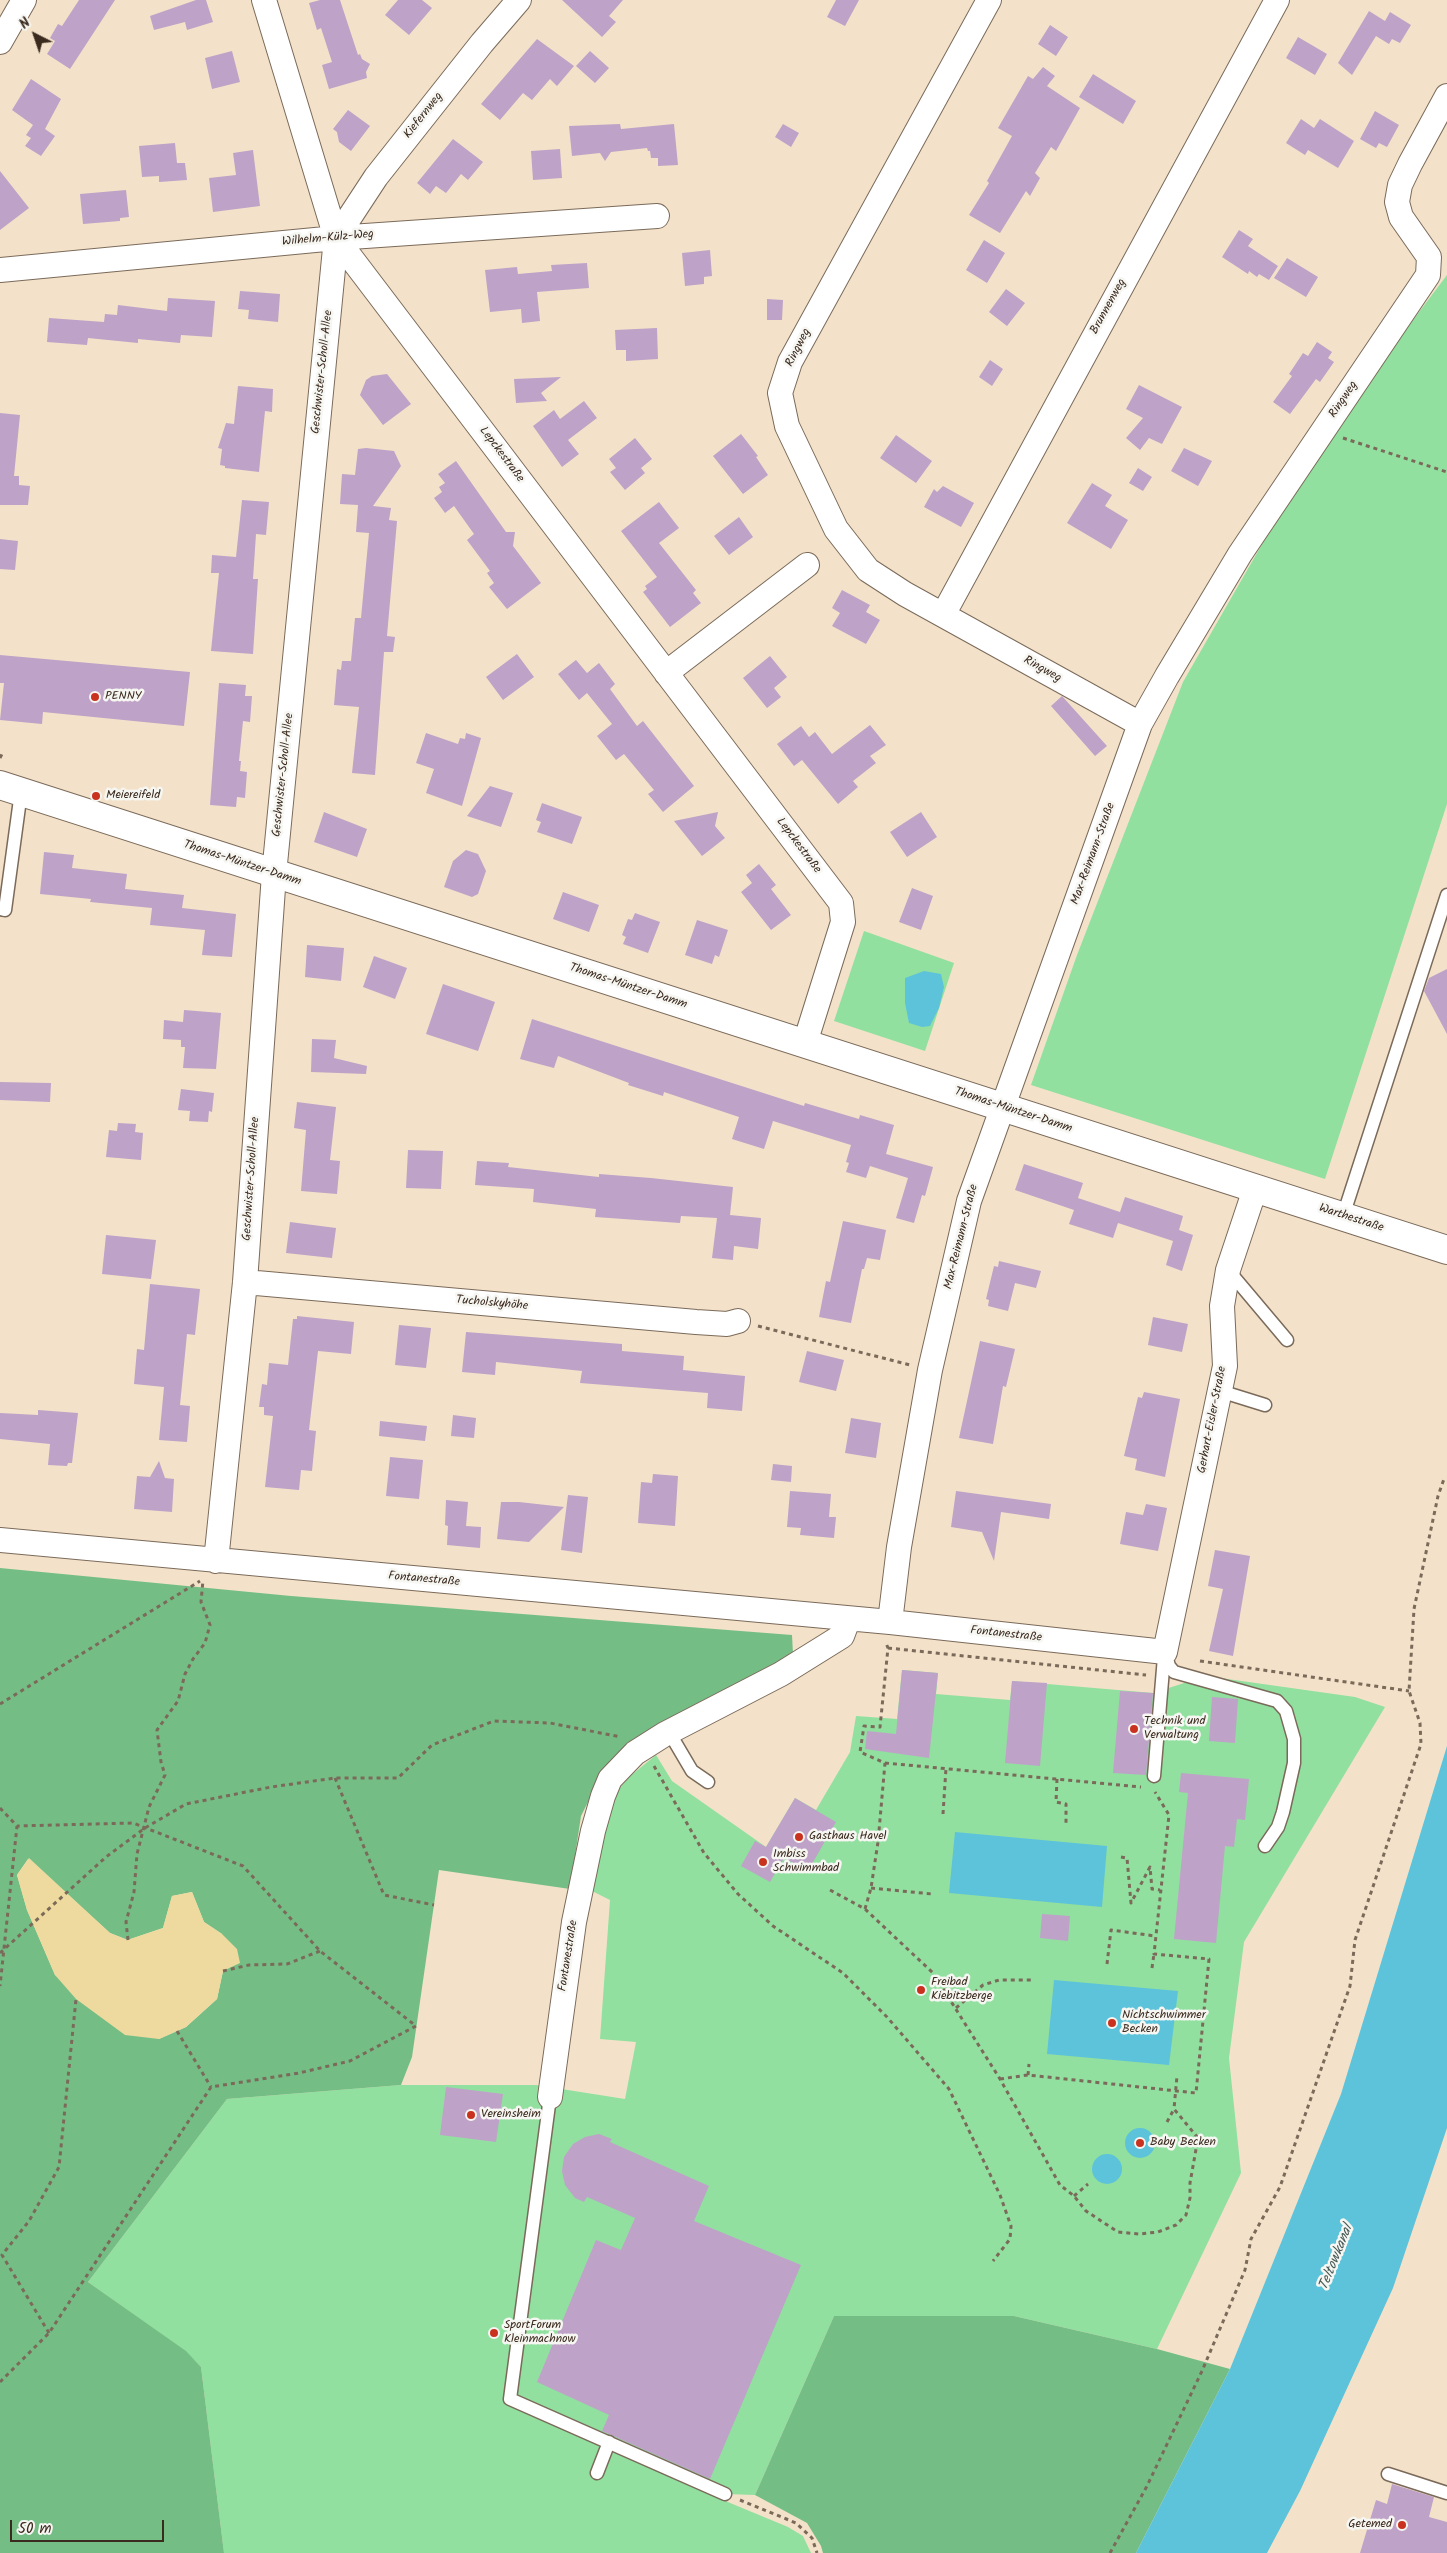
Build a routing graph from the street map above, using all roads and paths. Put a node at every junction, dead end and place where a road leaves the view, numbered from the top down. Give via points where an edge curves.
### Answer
1 (24, 0) edge
2 (264, 0) edge
3 (519, 0) edge
4 (989, 0) edge
5 (1277, 0) edge
6 (0, 42) edge
7 (1447, 96) edge
8 (656, 216) dead end
9 (336, 238) junction
10 (0, 270) edge
11 (1323, 432) junction
12 (1447, 472) edge
13 (807, 565) dead end
14 (943, 615) junction
15 (666, 673) junction
16 (1140, 724) junction
17 (2, 754) dead end
18 (0, 758) edge
19 (11, 788) edge
20 (274, 874) junction
21 (1447, 895) edge
22 (0, 909) edge
23 (805, 1043) junction
24 (1002, 1109) junction
25 (1255, 1189) junction
26 (1343, 1216) junction
27 (1447, 1250) edge
28 (1228, 1270) junction
29 (245, 1282) junction
30 (738, 1321) joint
31 (1286, 1340) dead end
32 (930, 1370) junction
33 (1220, 1391) junction
34 (1265, 1405) dead end
35 (1444, 1479) dead end
36 (0, 1540) edge
37 (216, 1561) junction
38 (848, 1620) junction
39 (890, 1622) junction
40 (1165, 1652) junction
41 (1163, 1677) junction
42 (1409, 1692) junction
43 (0, 1704) edge
44 (657, 1745) junction
45 (886, 1763) junction
46 (946, 1768) junction
47 (335, 1778) junction
48 (1057, 1779) junction
49 (708, 1782) dead end
50 (1153, 1782) joint
51 (1143, 1787) dead end
52 (0, 1808) edge
53 (942, 1814) dead end
54 (1066, 1824) dead end
55 (17, 1826) junction
56 (145, 1828) junction
57 (1265, 1846) dead end
58 (1121, 1857) dead end
59 (871, 1888) junction
60 (830, 1890) dead end
61 (1160, 1890) junction
62 (932, 1894) dead end
63 (434, 1905) dead end
64 (865, 1908) junction
65 (1155, 1936) junction
66 (128, 1940) dead end
67 (4, 1950) junction
68 (320, 1951) junction
69 (0, 1953) edge
70 (1154, 1954) junction
71 (1107, 1964) dead end
72 (1152, 1968) dead end
73 (223, 1971) dead end
74 (1033, 1980) dead end
75 (0, 1986) edge
76 (76, 1999) dead end
77 (956, 2008) junction
78 (176, 2031) dead end
79 (1029, 2064) dead end
80 (1028, 2075) junction
81 (1177, 2076) dead end
82 (1000, 2079) junction
83 (211, 2087) junction
84 (1176, 2090) junction
85 (550, 2098) joint
86 (1174, 2109) junction
87 (1167, 2122) dead end
88 (1088, 2184) dead end
89 (1074, 2196) junction
90 (1, 2256) edge
91 (993, 2261) dead end
92 (48, 2333) junction
93 (0, 2382) edge
94 (609, 2442) junction
95 (598, 2473) dead end
96 (1388, 2474) dead end
97 (1447, 2493) edge
98 (725, 2494) joint
99 (817, 2553) edge
100 (1110, 2553) edge

1 - 6 street
2 - 9 street, Geschwister-Scholl-Allee
3 - 9 street, Kiefernweg via 376,177
4 - 14 street, Ringweg via 790,362 780,393 787,426 836,529 868,570
5 - 14 street, Brunnenweg
7 - 11 street, Ringweg via 1400,185 1397,202 1401,218 1429,257 1428,275
8 - 9 street, Wilhelm-Külz-Weg
9 - 10 street, Wilhelm-Külz-Weg
9 - 15 street, Lepckestraße
9 - 20 street, Geschwister-Scholl-Allee
11 - 12 path
11 - 16 street, Ringweg via 1240,554
13 - 15 street
14 - 16 street, Ringweg
15 - 23 street, Lepckestraße via 841,903 844,922
16 - 24 street, Max-Reimann-Straße
17 - 18 path
19 - 20 street, Thomas-Müntzer-Damm
19 - 22 lane via 6,910
20 - 23 street, Thomas-Müntzer-Damm
20 - 29 street, Geschwister-Scholl-Allee
21 - 26 lane
23 - 24 street, Thomas-Müntzer-Damm
24 - 25 street, Thomas-Müntzer-Damm
24 - 32 street, Max-Reimann-Straße via 969,1202
25 - 26 street, Warthestraße
25 - 28 street, Gerhart-Eisler-Straße
26 - 27 street, Warthestraße
28 - 31 lane
28 - 33 street, Gerhart-Eisler-Straße via 1222,1306 1225,1366
29 - 30 street, Tucholskyhöhe via 696,1322 726,1324
29 - 37 street, Geschwister-Scholl-Allee
30 - 32 path
32 - 39 street, Max-Reimann-Straße via 899,1547
33 - 34 lane
33 - 40 street, Gerhart-Eisler-Straße
35 - 42 path via 1414,1609
36 - 37 street, Fontanestraße
37 - 38 street, Fontanestraße
38 - 39 street, Fontanestraße
38 - 44 street, Fontanestraße via 842,1636
39 - 40 street, Fontanestraße
40 - 41 lane
40 - 42 path via 1174,1659
40 - 57 lane via 1174,1672 1277,1701 1286,1711 1294,1739 1294,1763 1283,1812
41 - 45 path via 888,1648 880,1727 864,1726 860,1752
41 - 50 lane
42 - 100 path via 1420,1722 1420,1744 1354,1940 1350,1986 1280,2187 1251,2238 1245,2270 1206,2363 1147,2486
43 - 56 path via 203,1579 201,1602 210,1626 205,1643 185,1674 178,1701 158,1730 165,1775 149,1808
44 - 47 path via 550,1723 494,1721 432,1745 398,1778
44 - 49 lane
44 - 85 street, Fontanestraße via 634,1753 613,1776 603,1796 568,1921 552,2035
44 - 91 path via 704,1853 738,1894 773,1926 843,1973 918,2051 948,2089 988,2168 1011,2226 1010,2239
45 - 46 path
45 - 59 path
46 - 48 path
46 - 53 path
47 - 56 path via 186,1804
47 - 63 path via 384,1895
48 - 51 path
48 - 54 path via 1056,1802 1066,1804
50 - 61 path via 1169,1815
52 - 55 path
55 - 56 path via 133,1823
55 - 67 path
56 - 66 path via 137,1854 134,1892 126,1922
56 - 67 path via 98,1863
56 - 68 path via 243,1866
58 - 61 path via 1127,1858 1131,1903 1150,1867 1152,1889
59 - 62 path
59 - 64 path
60 - 64 path
61 - 65 path
64 - 77 path via 932,1973
65 - 70 path
65 - 71 path via 1111,1930
67 - 69 path
67 - 75 path
68 - 73 path via 287,1964 249,1965
68 - 83 path via 416,2026 350,2061
70 - 72 path
70 - 84 path via 1209,1959 1196,2094
74 - 77 path via 999,1980 983,1985
76 - 90 path via 60,2167 29,2221
77 - 82 path
78 - 83 path
79 - 80 path
80 - 82 path
80 - 84 path
81 - 84 path
82 - 89 path via 1060,2185
83 - 92 path
84 - 86 path
85 - 94 lane via 540,2129 510,2399
86 - 87 path
86 - 89 path via 1198,2138 1186,2215 1176,2225 1158,2232 1118,2232 1086,2211
88 - 89 path
90 - 92 path
92 - 93 path
94 - 95 lane
94 - 98 lane
96 - 97 lane
98 - 99 path via 796,2523 812,2538

